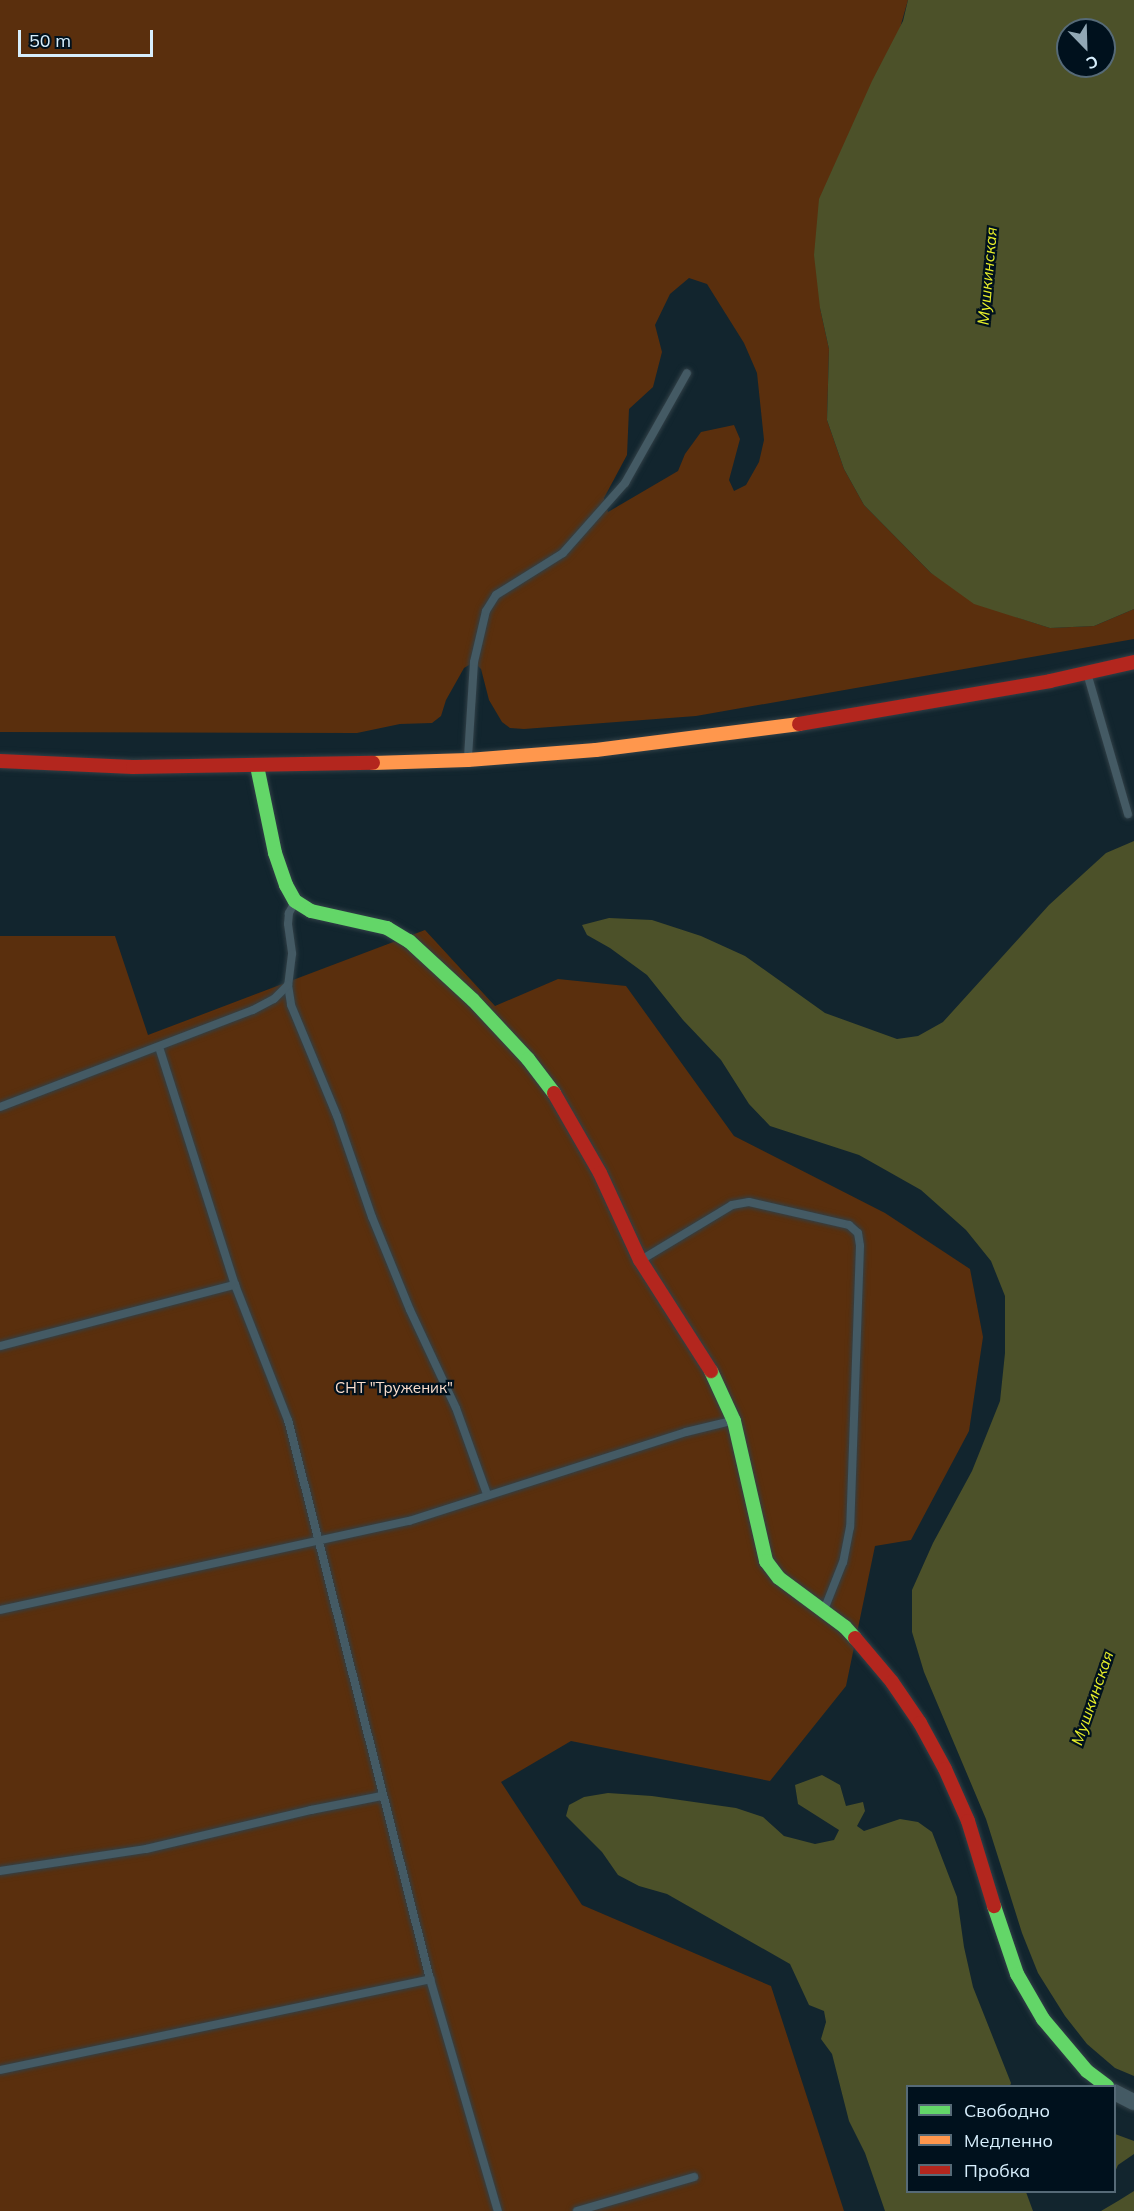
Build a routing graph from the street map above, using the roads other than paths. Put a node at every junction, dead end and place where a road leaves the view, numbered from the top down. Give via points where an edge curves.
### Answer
1 (687, 373) dead end
2 (1134, 662) edge
3 (1087, 673) junction
4 (468, 760) junction
5 (0, 761) edge
6 (257, 766) junction
7 (1128, 814) dead end
8 (296, 900) junction
9 (288, 985) junction
10 (159, 1047) junction
11 (0, 1107) edge
12 (640, 1260) junction
13 (235, 1285) junction
14 (0, 1346) edge
15 (734, 1420) junction
16 (487, 1494) junction
17 (319, 1540) junction
18 (0, 1610) edge
19 (823, 1611) junction
20 (382, 1796) junction
21 (0, 1871) edge
22 (430, 1979) junction
23 (0, 2070) edge
24 (1106, 2085) edge
25 (1116, 2092) edge
26 (1134, 2102) edge
27 (694, 2177) dead end
28 (498, 2211) edge
29 (578, 2211) edge

1 - 4 lane via 625,483 562,553 496,595 486,611 474,662
2 - 3 street
3 - 4 street via 941,702 714,737
3 - 7 lane
4 - 6 street
5 - 6 street via 133,767
6 - 8 street via 275,853 286,885
8 - 9 lane via 289,913 292,954
8 - 12 street via 311,911 387,928 409,941 473,1000 558,1098 600,1173
9 - 10 lane via 274,999 253,1010
9 - 16 lane via 291,1005 337,1116 372,1217 456,1408
10 - 11 lane
10 - 13 lane
12 - 15 street via 712,1372
12 - 19 lane via 732,1205 749,1202 849,1225 858,1233 850,1527 843,1562
13 - 14 lane
13 - 17 lane via 288,1420
15 - 16 lane
15 - 19 street via 766,1561 779,1578
16 - 17 lane via 409,1521
17 - 18 lane
17 - 20 lane
19 - 24 street via 845,1627 870,1655 920,1723 968,1821 1017,1974 1038,2013 1059,2040
20 - 21 lane via 146,1849
20 - 22 lane
22 - 23 lane
22 - 28 lane
25 - 26 street
27 - 29 lane

